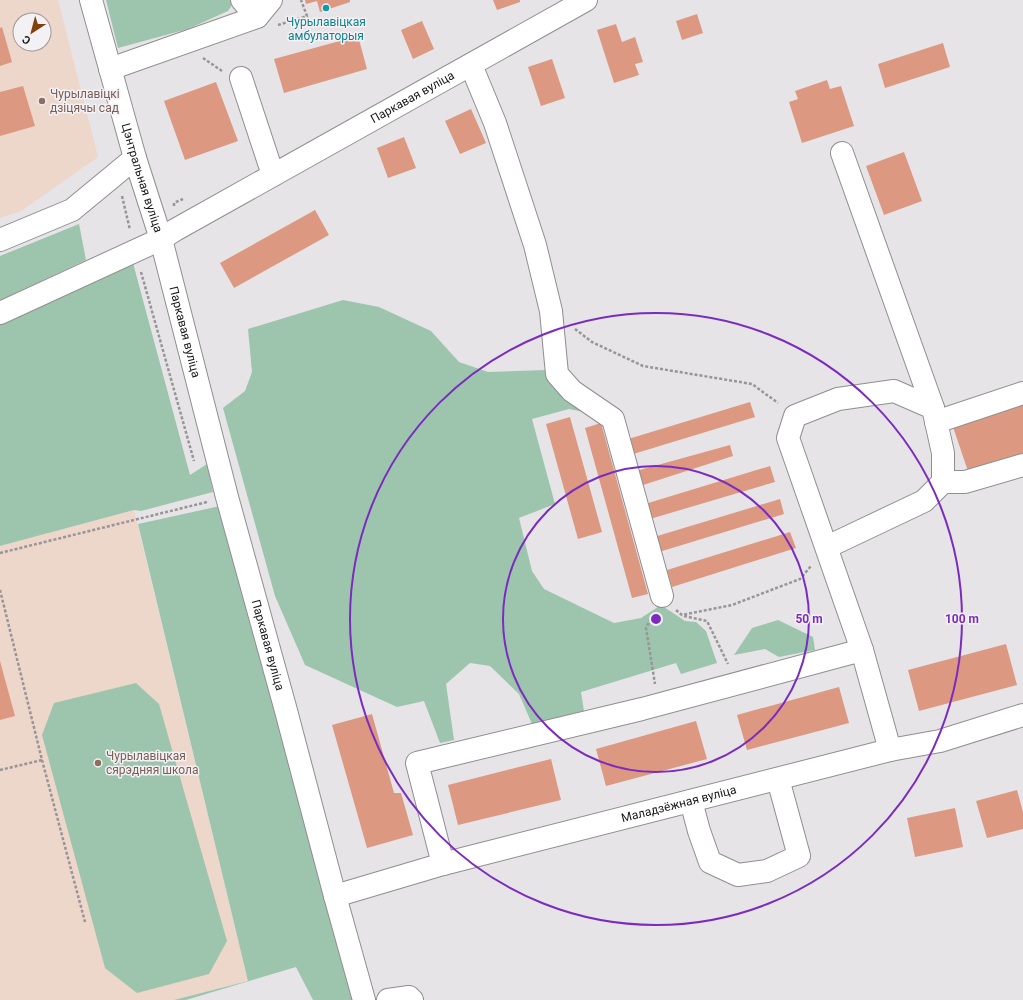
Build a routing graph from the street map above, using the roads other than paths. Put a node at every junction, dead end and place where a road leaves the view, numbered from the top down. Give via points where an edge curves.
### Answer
1 (91, 0) edge
2 (242, 0) edge
3 (271, 0) edge
4 (586, 0) edge
5 (267, 21) junction
6 (471, 65) junction
7 (110, 69) junction
8 (232, 75) road end
9 (842, 153) dead end
10 (135, 158) junction
11 (273, 175) junction
12 (168, 235) junction
13 (0, 240) edge
14 (0, 313) edge
15 (1023, 393) edge
16 (935, 415) junction
17 (1023, 465) edge
18 (943, 482) junction
19 (827, 548) junction
20 (662, 596) road end
21 (862, 650) junction
22 (1023, 715) edge
23 (890, 750) junction
24 (778, 779) junction
25 (691, 801) junction
26 (443, 864) junction
27 (335, 896) junction
28 (364, 1000) edge
29 (388, 1000) edge
30 (412, 1000) edge

1 - 7 street, Цэнтральная вуліца
2 - 5 street
3 - 5 street
4 - 6 street, Паркавая вуліца
5 - 7 street
6 - 11 street, Паркавая вуліца
6 - 20 street via 496,123 535,245 551,311 557,374 572,391 613,419
7 - 10 street, Цэнтральная вуліца
8 - 11 street
9 - 16 street
10 - 12 street, Цэнтральная вуліца
10 - 13 street via 72,210
11 - 12 street, Паркавая вуліца
12 - 14 street
12 - 27 street, Паркавая вуліца via 227,497
15 - 16 street
16 - 18 street via 943,453
16 - 19 street via 894,391 838,400 795,416 788,438
17 - 18 street via 965,482
18 - 19 street via 924,501
19 - 21 street
21 - 23 street
21 - 26 street via 659,704 417,763
22 - 23 street, Маладзёжная вуліца via 940,741
23 - 24 street, Маладзёжная вуліца
24 - 25 street, Маладзёжная вуліца
24 - 25 street via 799,856 767,871 738,875 710,862
25 - 26 street, Маладзёжная вуліца
26 - 27 street, Маладзёжная вуліца
27 - 28 street, Паркавая вуліца
29 - 30 street via 409,997

